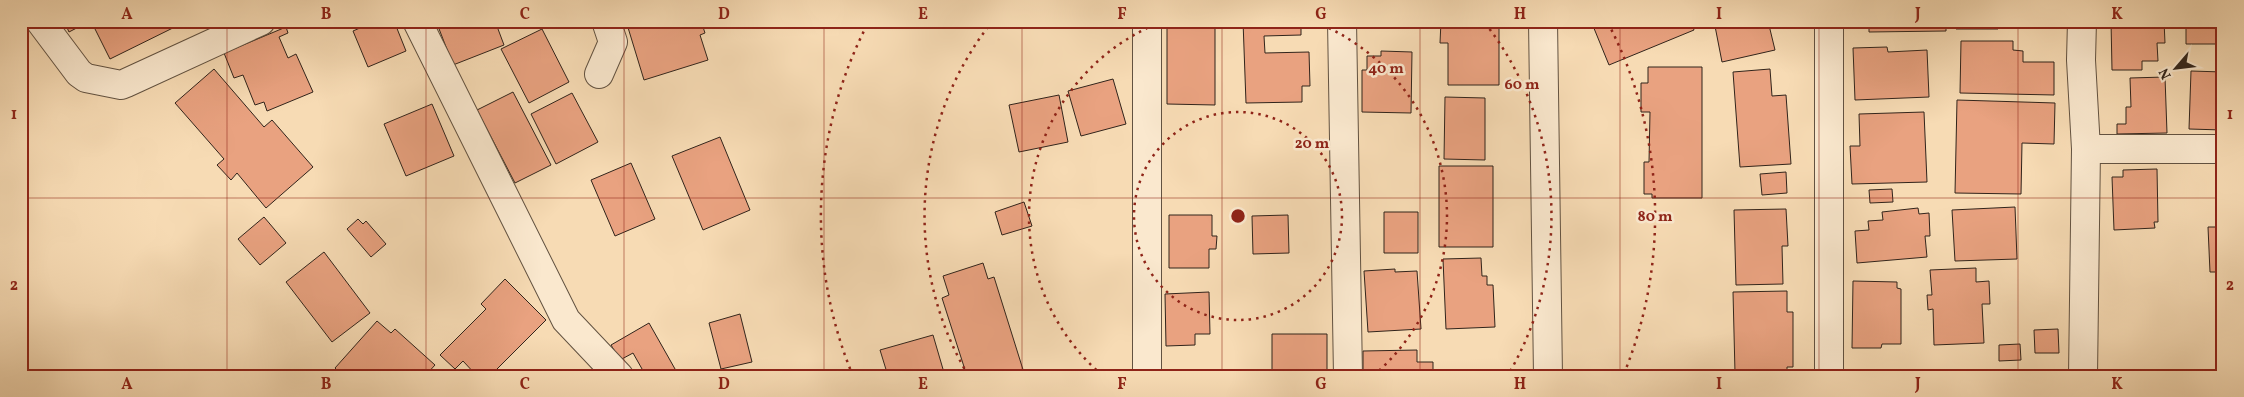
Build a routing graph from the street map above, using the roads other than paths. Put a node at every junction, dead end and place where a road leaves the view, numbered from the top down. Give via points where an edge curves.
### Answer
1 (40, 21) edge
2 (261, 21) edge
3 (417, 21) edge
4 (606, 21) edge
5 (1147, 21) edge
6 (1342, 21) edge
7 (1543, 21) edge
8 (1829, 21) edge
9 (2082, 21) edge
10 (599, 74) dead end
11 (2086, 149) junction
12 (2223, 149) edge
13 (619, 376) edge
14 (1147, 376) edge
15 (1348, 376) edge
16 (1548, 376) edge
17 (1829, 376) edge
18 (2084, 376) edge

1 - 2 street via 79,73 86,78 121,84
3 - 13 street via 566,320
4 - 10 street via 613,42
5 - 14 street
6 - 15 street
7 - 16 street
8 - 17 street
9 - 11 street
11 - 12 street
11 - 18 street

